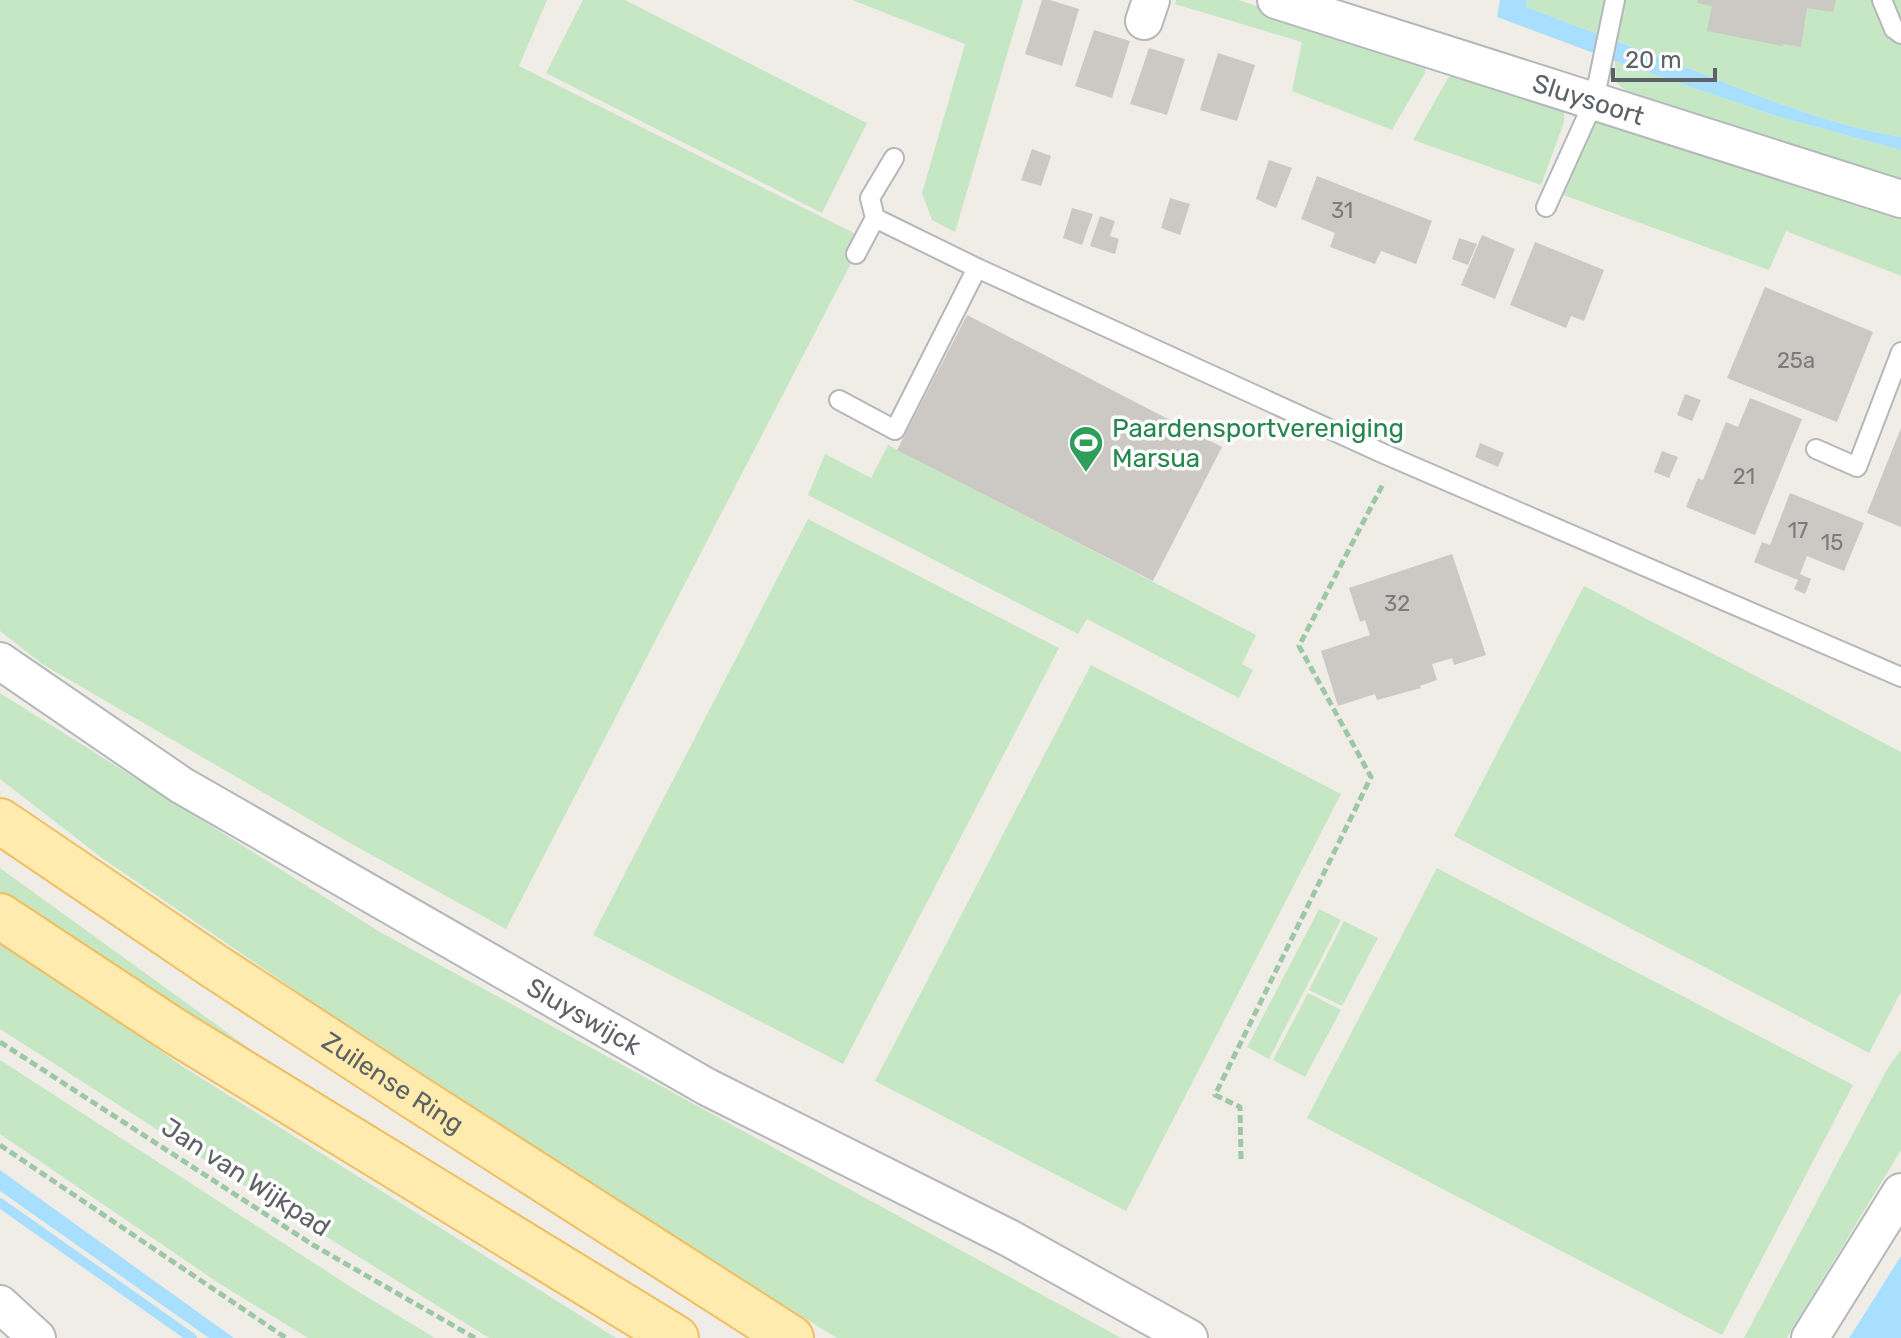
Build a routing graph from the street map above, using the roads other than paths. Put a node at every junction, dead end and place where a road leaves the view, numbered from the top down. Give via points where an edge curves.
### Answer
1 (1276, 0) edge
2 (1615, 0) edge
3 (1882, 0) edge
4 (1901, 34) edge
5 (1594, 101) junction
6 (894, 158) dead end
7 (1901, 199) edge
8 (1546, 207) dead end
9 (875, 218) junction
10 (856, 254) dead end
11 (977, 268) junction
12 (1901, 352) edge
13 (839, 400) dead end
14 (1816, 449) dead end
15 (0, 661) edge
16 (1901, 677) edge
17 (0, 821) edge
18 (0, 916) edge
19 (1901, 1192) edge
20 (0, 1304) edge
21 (37, 1338) edge
22 (676, 1338) edge
23 (791, 1338) edge
24 (1189, 1338) edge
25 (1810, 1338) edge

1 - 5 street, Sluysoort
2 - 5 lane
3 - 4 lane
5 - 7 street, Sluysoort
5 - 8 lane
6 - 9 lane via 870,198
9 - 10 lane
9 - 11 lane
11 - 13 lane via 895,430
11 - 16 lane via 1396,459
12 - 14 lane via 1857,467
15 - 24 street, Sluyswijck via 181,785 707,1087 1009,1238
17 - 23 main road, Zuilense Ring via 386,1079
18 - 22 main road via 176,1032
19 - 25 street
20 - 21 street

